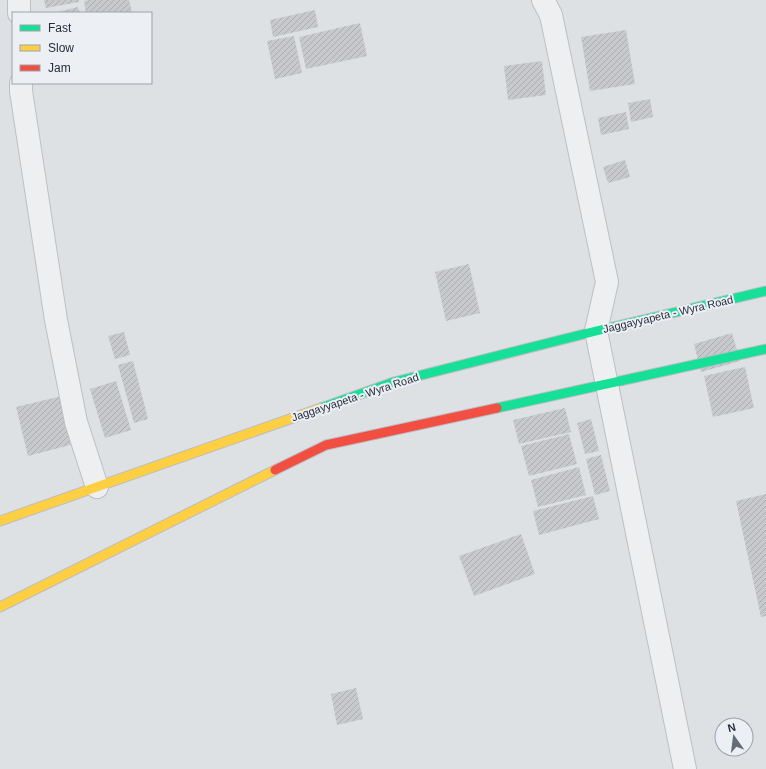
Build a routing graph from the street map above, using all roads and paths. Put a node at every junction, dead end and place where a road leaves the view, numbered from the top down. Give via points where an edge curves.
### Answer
1 (19, 0) edge
2 (543, 0) edge
3 (19, 12) edge
4 (20, 84) edge
5 (766, 291) edge
6 (596, 331) junction
7 (766, 349) edge
8 (607, 384) junction
9 (97, 487) junction
10 (0, 521) edge
11 (0, 607) edge
12 (685, 769) edge

1 - 3 street
2 - 6 street via 551,15 607,282
4 - 9 street via 56,320 76,422
5 - 6 main road, Jaggayyapeta - Wyra Road
6 - 8 street
6 - 9 main road, Jaggayyapeta - Wyra Road via 394,382
7 - 8 main road
8 - 11 main road via 326,445
8 - 12 street
9 - 10 main road, Jaggayyapeta - Wyra Road

